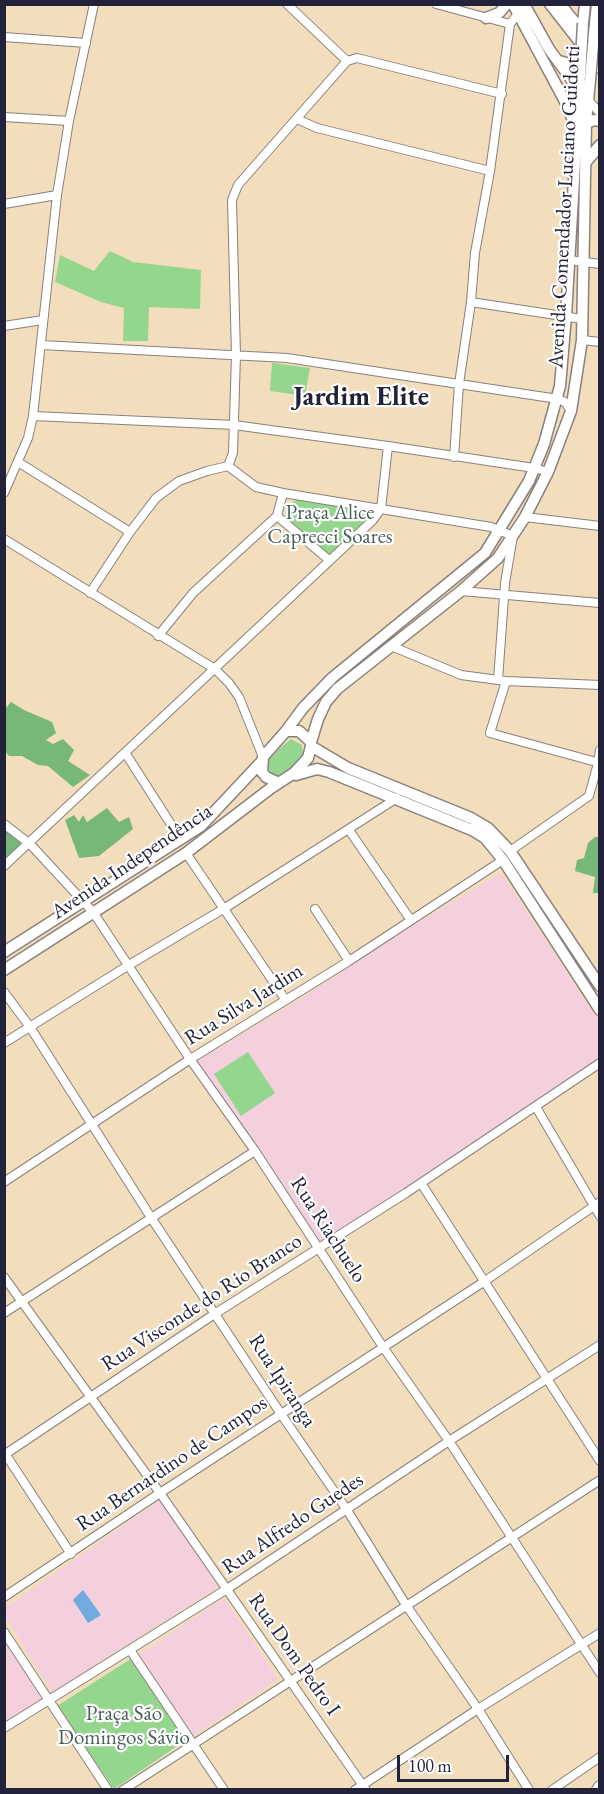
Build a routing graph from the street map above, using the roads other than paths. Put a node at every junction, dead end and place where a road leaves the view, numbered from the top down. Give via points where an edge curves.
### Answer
1 (287, 4) edge
2 (436, 4) edge
3 (507, 4) edge
4 (549, 4) edge
5 (560, 4) edge
6 (585, 4) edge
7 (597, 4) edge
8 (94, 5) edge
9 (520, 7) edge
10 (486, 18) junction
11 (510, 24) junction
12 (4, 37) edge
13 (86, 43) junction
14 (600, 53) edge
15 (581, 55) junction
16 (347, 61) junction
17 (559, 61) junction
18 (600, 68) edge
19 (549, 69) junction
20 (587, 80) junction
21 (580, 91) junction
22 (502, 94) junction
23 (588, 100) junction
24 (600, 113) edge
25 (4, 117) edge
26 (297, 119) junction
27 (69, 121) junction
28 (600, 121) edge
29 (586, 122) junction
30 (577, 132) junction
31 (600, 145) edge
32 (585, 162) junction
33 (490, 171) junction
34 (57, 195) junction
35 (4, 204) edge
36 (569, 260) junction
37 (584, 263) junction
38 (600, 264) edge
39 (471, 302) junction
40 (566, 316) junction
41 (582, 319) junction
42 (43, 321) junction
43 (4, 326) edge
44 (582, 340) junction
45 (600, 342) edge
46 (42, 345) junction
47 (236, 355) junction
48 (459, 384) junction
49 (558, 399) junction
50 (571, 411) junction
51 (33, 416) junction
52 (234, 425) junction
53 (388, 446) junction
54 (454, 457) junction
55 (18, 462) junction
56 (228, 466) junction
57 (534, 468) junction
58 (548, 472) junction
59 (4, 493) edge
60 (283, 493) junction
61 (381, 509) junction
62 (277, 516) junction
63 (525, 517) junction
64 (600, 526) edge
65 (500, 530) junction
66 (130, 532) junction
67 (513, 536) junction
68 (4, 539) edge
69 (485, 553) junction
70 (498, 558) junction
71 (329, 560) junction
72 (508, 564) junction
73 (461, 591) junction
74 (90, 593) junction
75 (504, 596) junction
76 (600, 603) edge
77 (158, 636) junction
78 (391, 646) junction
79 (215, 669) junction
80 (502, 680) junction
81 (600, 685) edge
82 (286, 731) junction
83 (311, 744) junction
84 (600, 750) edge
85 (126, 754) junction
86 (263, 759) junction
87 (599, 763) edge
88 (282, 781) junction
89 (397, 798) junction
90 (4, 824) edge
91 (349, 830) junction
92 (181, 840) junction
93 (30, 844) junction
94 (186, 853) junction
95 (506, 855) junction
96 (4, 866) edge
97 (85, 901) junction
98 (225, 908) junction
99 (315, 909) dead end
100 (93, 912) junction
101 (410, 920) junction
102 (4, 952) edge
103 (349, 961) junction
104 (129, 965) junction
105 (4, 970) edge
106 (600, 986) edge
107 (4, 992) edge
108 (285, 999) junction
109 (600, 1010) edge
110 (30, 1027) junction
111 (4, 1043) edge
112 (190, 1059) junction
113 (600, 1063) edge
114 (536, 1107) junction
115 (92, 1124) junction
116 (255, 1151) junction
117 (4, 1182) edge
118 (421, 1183) junction
119 (597, 1204) edge
120 (600, 1216) edge
121 (152, 1219) junction
122 (319, 1248) junction
123 (4, 1276) edge
124 (485, 1281) junction
125 (22, 1302) junction
126 (4, 1313) edge
127 (216, 1313) junction
128 (600, 1345) edge
129 (383, 1347) junction
130 (547, 1378) junction
131 (92, 1397) junction
132 (281, 1414) junction
133 (449, 1441) junction
134 (5, 1454) edge
135 (600, 1461) edge
136 (600, 1480) edge
137 (160, 1492) junction
138 (347, 1510) junction
139 (511, 1539) junction
140 (71, 1554) junction
141 (227, 1589) junction
142 (4, 1597) edge
143 (406, 1605) junction
144 (4, 1632) edge
145 (600, 1633) edge
146 (581, 1645) junction
147 (130, 1650) junction
148 (600, 1673) edge
149 (291, 1682) junction
150 (50, 1701) junction
151 (478, 1708) junction
152 (4, 1728) edge
153 (194, 1744) junction
154 (600, 1757) edge
155 (364, 1787) edge
156 (108, 1790) edge
157 (123, 1790) edge
158 (224, 1790) edge
159 (355, 1790) edge
160 (529, 1790) edge
161 (552, 1790) edge

1 - 16 street
2 - 10 street
3 - 10 main road via 499,13
4 - 18 main road
5 - 14 main road
6 - 15 main road, Avenida Comendador Luciano Guidotti, bridge
7 - 20 main road, Avenida Comendador Luciano Guidotti, bridge
8 - 13 street
9 - 11 street
9 - 17 main road
9 - 19 main road
10 - 11 street
11 - 22 street
12 - 13 street
13 - 27 street
15 - 17 main road via 570,64
15 - 20 main road, Avenida Comendador Luciano Guidotti, bridge
16 - 22 street via 357,58
16 - 26 street
17 - 21 main road
19 - 21 main road via 566,88
19 - 30 main road
20 - 21 main road, Avenida Comendador Luciano Guidotti
20 - 23 main road, Avenida Comendador Luciano Guidotti
21 - 23 main road
21 - 30 main road, Avenida Comendador Luciano Guidotti
22 - 33 street
23 - 24 street
23 - 29 main road, Avenida Comendador Luciano Guidotti
25 - 27 street
26 - 33 street via 316,128
26 - 47 street via 238,185 232,200
27 - 34 street
28 - 29 main road
29 - 30 main road
29 - 32 main road, Avenida Comendador Luciano Guidotti
30 - 36 main road, Avenida Comendador Luciano Guidotti
31 - 32 main road
32 - 37 main road, Avenida Comendador Luciano Guidotti
33 - 39 street via 475,253
34 - 35 street
34 - 42 street
36 - 37 street
36 - 40 main road, Avenida Comendador Luciano Guidotti
37 - 38 street
37 - 41 main road, Avenida Comendador Luciano Guidotti
39 - 40 street
39 - 48 street
40 - 41 street
40 - 49 main road, Avenida Comendador Luciano Guidotti
41 - 44 main road, Avenida Comendador Luciano Guidotti
42 - 43 street
42 - 46 street
44 - 45 street
44 - 50 main road, Avenida Comendador Luciano Guidotti
46 - 47 street
46 - 51 street
47 - 48 street via 287,358
47 - 52 street
48 - 49 street
48 - 54 street
49 - 50 street
49 - 57 main road, Avenida Comendador Luciano Guidotti
50 - 58 main road, Avenida Comendador Luciano Guidotti
51 - 52 street
51 - 55 street
52 - 53 street
52 - 56 street via 233,453
53 - 54 street
53 - 61 street
54 - 57 street
55 - 59 street
55 - 66 street
56 - 60 street via 256,487
56 - 66 street via 179,481 156,498
57 - 58 street
57 - 63 main road via 531,485 519,507
57 - 65 main road, Avenida Comendador Luciano Guidotti
58 - 63 main road, Avenida Comendador Luciano Guidotti
60 - 61 street
60 - 62 street
61 - 65 street
61 - 71 street
62 - 71 street
62 - 77 street via 193,593
63 - 64 street
63 - 67 main road, Avenida Comendador Luciano Guidotti
65 - 67 street
65 - 69 main road, Avenida Comendador Luciano Guidotti
66 - 74 street
67 - 70 main road, Avenida Comendador Luciano Guidotti
67 - 72 street
68 - 74 street
69 - 70 street
69 - 82 main road, Avenida Comendador Luciano Guidotti via 332,678
70 - 72 street
70 - 73 main road, Avenida Comendador Luciano Guidotti
71 - 79 street
72 - 75 street
73 - 75 street
73 - 78 main road, Avenida Comendador Luciano Guidotti
74 - 77 street
75 - 76 street
75 - 80 street
77 - 79 street
78 - 80 street via 461,675
78 - 83 main road, Avenida Comendador Luciano Guidotti via 326,702
79 - 85 street
79 - 86 street via 239,697
80 - 81 street
80 - 87 street via 490,733
82 - 83 main road via 299,731
82 - 86 main road
83 - 88 main road via 303,765
83 - 95 main road, Avenida Independência via 348,768 471,818 488,828
84 - 87 street, Rua Silva Jardim
85 - 92 street
85 - 93 street
86 - 88 main road via 262,772 266,777
86 - 92 main road, Avenida Independência via 212,816
87 - 95 street, Rua Silva Jardim via 589,796
88 - 89 main road, Avenida Independência via 317,769
88 - 94 main road, Avenida Independência
89 - 91 street
89 - 95 main road, Avenida Independência via 472,830
90 - 93 street, Rua Riachuelo
91 - 98 street
91 - 101 street
92 - 97 main road, Avenida Independência
93 - 96 street
93 - 97 street, Rua Riachuelo
94 - 98 street
94 - 100 main road, Avenida Independência
95 - 101 street, Rua Silva Jardim
95 - 106 main road, Avenida Independência
95 - 109 main road, Avenida Independência
97 - 100 street, Rua Riachuelo
97 - 102 main road, Avenida Independência
98 - 104 street
98 - 108 street
99 - 103 street
100 - 104 street, Rua Riachuelo
100 - 105 main road, Avenida Independência
101 - 103 street, Rua Silva Jardim
103 - 108 street, Rua Silva Jardim
104 - 110 street
104 - 112 street, Rua Riachuelo
107 - 110 street, Rua Ipiranga
108 - 112 street, Rua Silva Jardim
110 - 111 street
110 - 115 street, Rua Ipiranga
112 - 115 street, Rua Silva Jardim
112 - 116 street, Rua Riachuelo
113 - 114 street, Rua Visconde do Rio Branco
114 - 118 street, Rua Visconde do Rio Branco
114 - 119 street
115 - 117 street, Rua Silva Jardim
115 - 121 street, Rua Ipiranga
116 - 121 street
116 - 122 street, Rua Riachuelo
118 - 122 street, Rua Visconde do Rio Branco
118 - 124 street
119 - 120 street
119 - 124 street, Rua Bernardino de Campos
121 - 125 street
121 - 127 street, Rua Ipiranga
122 - 127 street, Rua Visconde do Rio Branco
122 - 129 street, Rua Riachuelo
123 - 125 street, Rua Dom Pedro I
124 - 129 street, Rua Bernardino de Campos
124 - 130 street
125 - 126 street
125 - 131 street, Rua Dom Pedro I
127 - 131 street, Rua Visconde do Rio Branco
127 - 132 street, Rua Ipiranga
128 - 130 street, Rua Alfredo Guedes
129 - 132 street, Rua Bernardino de Campos
129 - 133 street, Rua Riachuelo
130 - 133 street, Rua Alfredo Guedes
130 - 135 street
131 - 134 street, Rua Visconde do Rio Branco
131 - 137 street, Rua Dom Pedro I
132 - 137 street, Rua Bernardino de Campos
132 - 138 street, Rua Ipiranga
133 - 138 street, Rua Alfredo Guedes
133 - 139 street, Rua Riachuelo
134 - 140 street
136 - 139 street
137 - 140 street, Rua Bernardino de Campos
137 - 141 street, Rua Dom Pedro I
138 - 141 street, Rua Alfredo Guedes
138 - 143 street, Rua Ipiranga
139 - 143 street
139 - 146 street, Rua Riachuelo
140 - 142 street, Rua Bernardino de Campos
141 - 147 street, Rua Alfredo Guedes
141 - 149 street, Rua Dom Pedro I
143 - 149 street
143 - 151 street, Rua Ipiranga
144 - 150 street
145 - 146 street
146 - 148 street, Rua Riachuelo
146 - 151 street
147 - 150 street, Rua Alfredo Guedes
147 - 153 street
149 - 153 street
149 - 155 street, Rua Dom Pedro I
150 - 152 street, Rua Alfredo Guedes
150 - 156 street
151 - 155 street
151 - 160 street, Rua Ipiranga
153 - 157 street
153 - 158 street
154 - 161 street
155 - 159 street

